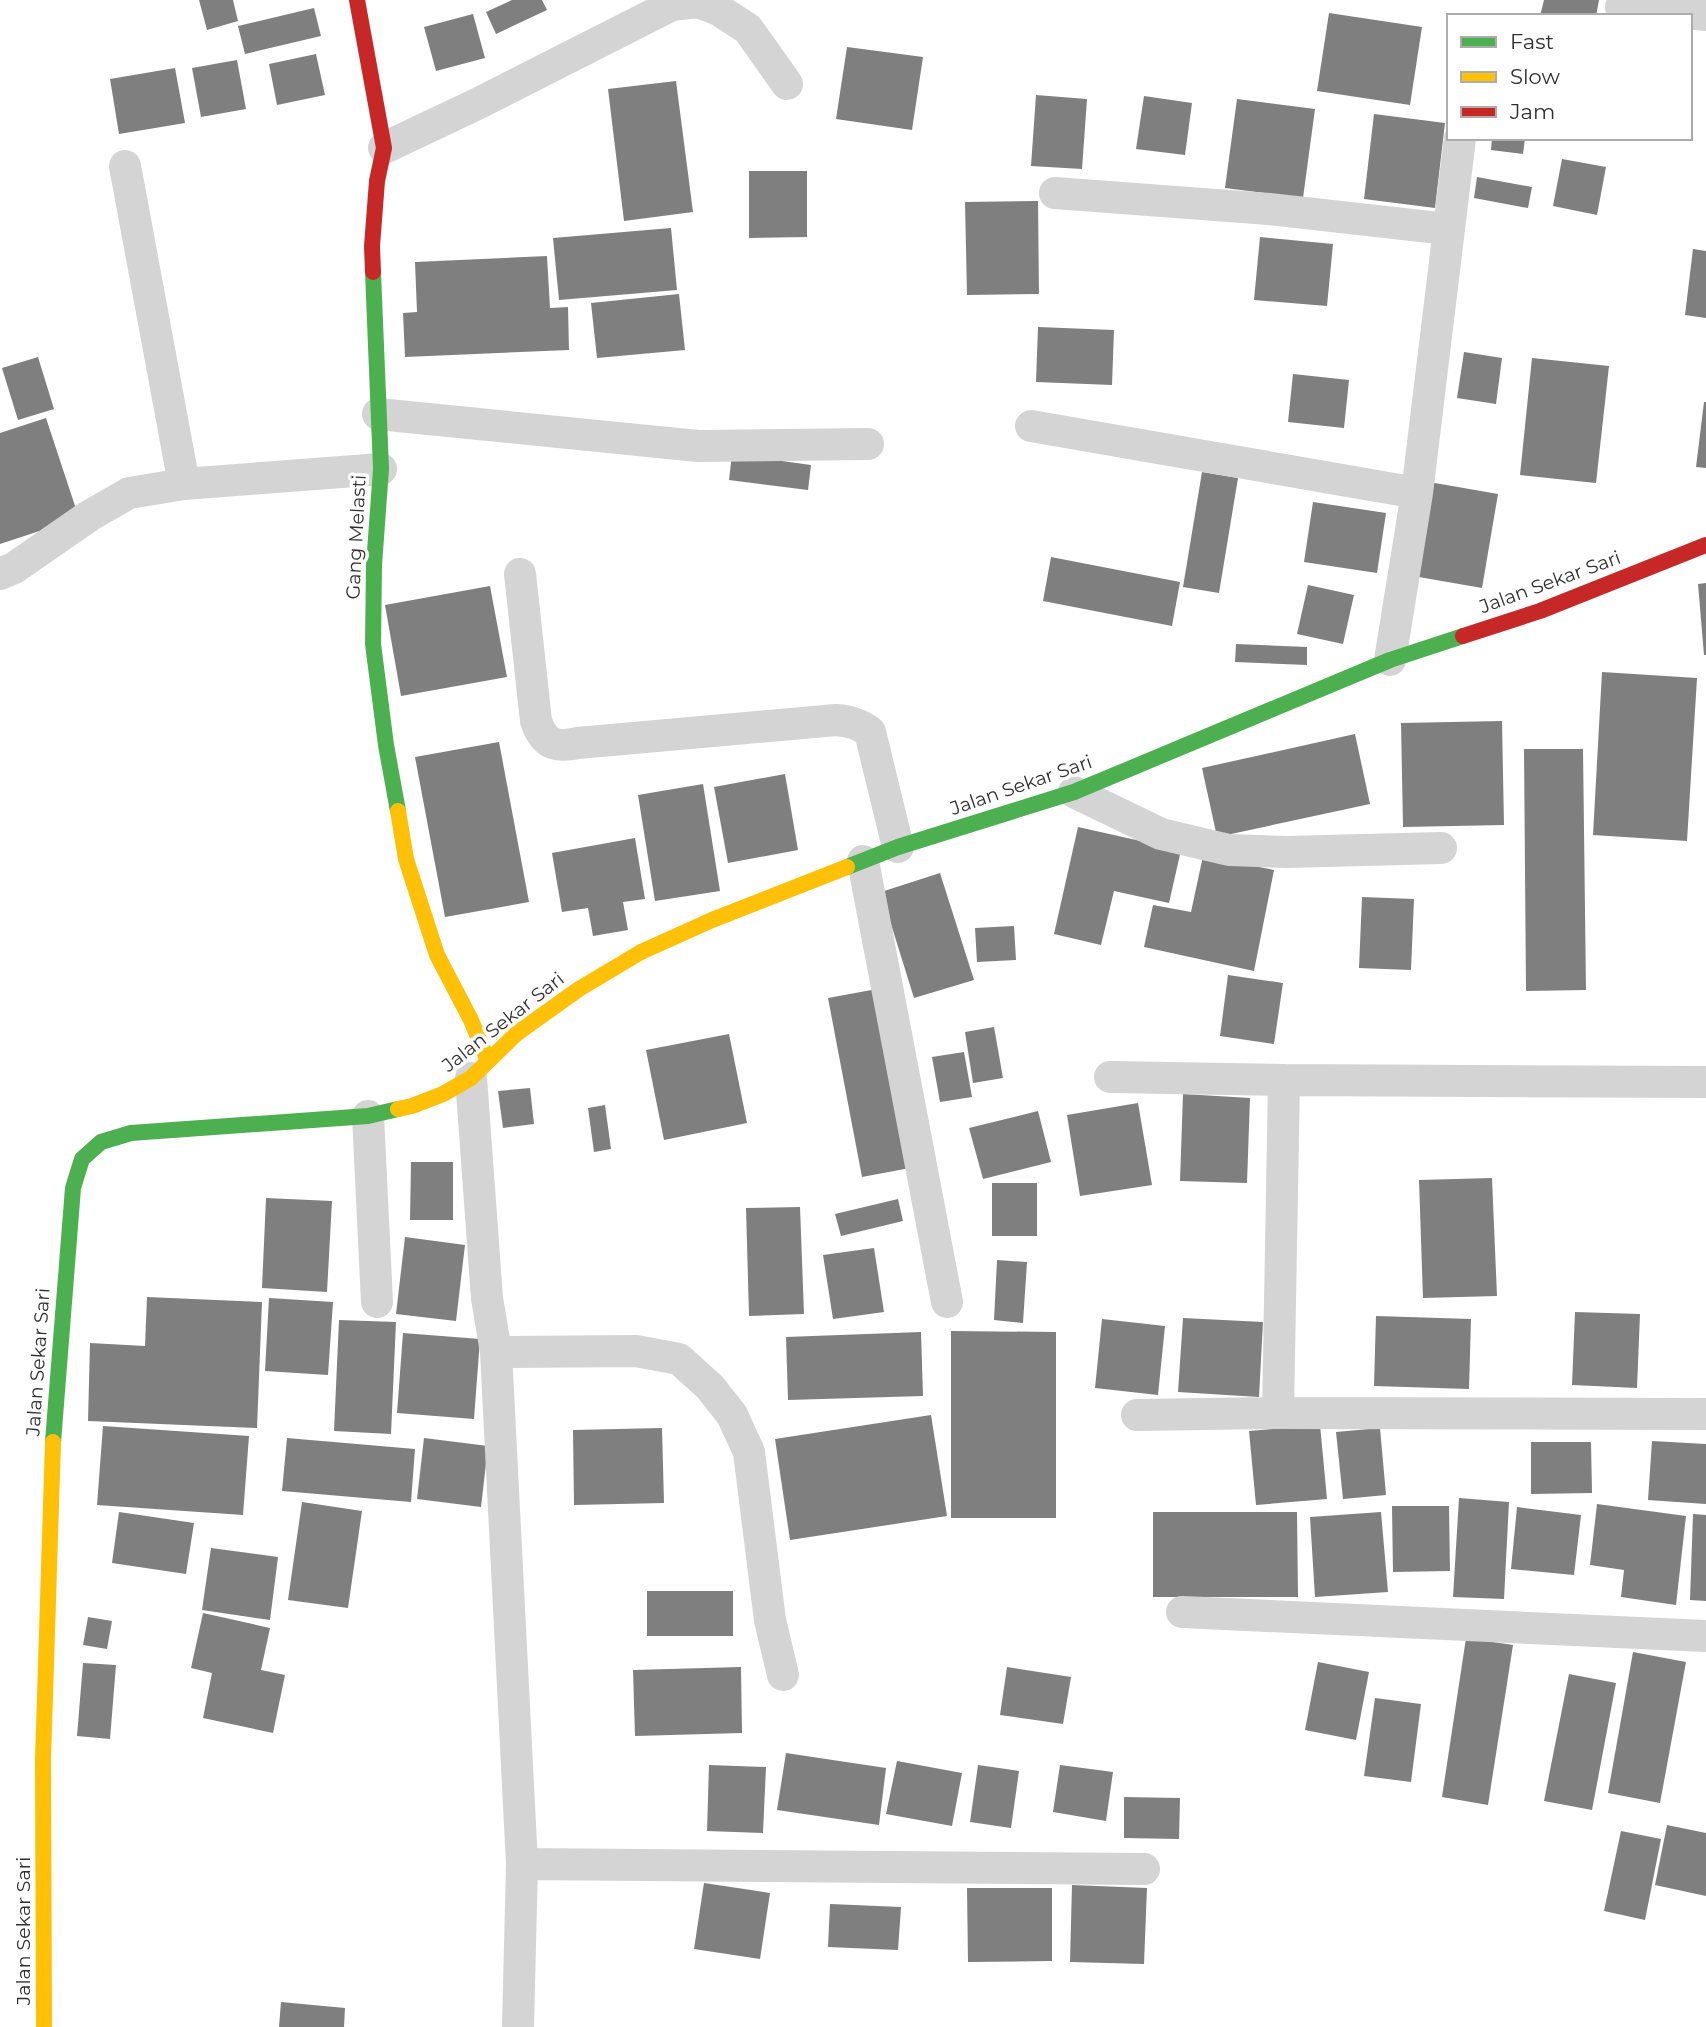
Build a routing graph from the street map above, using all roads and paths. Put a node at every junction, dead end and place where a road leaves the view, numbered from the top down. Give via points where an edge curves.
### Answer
1 (358, 0) edge
2 (1620, 7) dead end
3 (1706, 15) edge
4 (787, 84) dead end
5 (1460, 140) edge
6 (383, 148) junction
7 (125, 166) dead end
8 (1055, 193) dead end
9 (1448, 229) junction
10 (378, 414) junction
11 (1031, 426) dead end
12 (868, 444) dead end
13 (381, 469) junction
14 (184, 484) junction
15 (1417, 493) junction
16 (1706, 545) edge
17 (0, 574) edge
18 (520, 574) dead end
19 (1390, 660) junction
20 (1074, 792) junction
21 (898, 847) junction
22 (1441, 848) dead end
23 (863, 861) junction
24 (480, 1070) junction
25 (1110, 1077) dead end
26 (1284, 1080) junction
27 (1706, 1082) edge
28 (368, 1116) junction
29 (377, 1302) dead end
30 (947, 1302) dead end
31 (495, 1352) junction
32 (1278, 1413) junction
33 (1706, 1414) edge
34 (1137, 1415) dead end
35 (1182, 1612) dead end
36 (1706, 1636) edge
37 (783, 1675) dead end
38 (522, 1864) junction
39 (1144, 1870) dead end
40 (44, 2027) edge
41 (518, 2027) edge

1 - 6 street, Gang Melasti
2 - 3 street
4 - 6 street via 748,29 698,2 672,5
5 - 9 street
6 - 10 street, Gang Melasti via 372,246
7 - 14 street
8 - 9 street via 1269,209
9 - 15 street
10 - 12 street via 698,446
10 - 13 street, Gang Melasti
11 - 15 street
13 - 14 street
13 - 24 street, Gang Melasti via 373,644 386,745 405,859 437,955 471,1020
14 - 17 street via 129,493
15 - 19 street
16 - 19 street, Jalan Sekar Sari via 1540,611
18 - 21 street via 536,721 549,741 562,746 848,721 870,732
19 - 20 street, Jalan Sekar Sari
20 - 21 street, Jalan Sekar Sari
20 - 22 street via 1161,834 1229,850
21 - 23 street, Jalan Sekar Sari
23 - 24 street, Jalan Sekar Sari via 641,952 547,1011
23 - 30 street
24 - 28 street, Jalan Sekar Sari via 443,1094
24 - 31 street via 487,1298
25 - 26 street
26 - 27 street
26 - 32 street
28 - 29 street
28 - 40 street, Jalan Sekar Sari via 131,1133 101,1142 82,1160 73,1188 52,1452 43,1759
31 - 37 street via 636,1351 679,1359 710,1387 732,1415 749,1452 770,1619
31 - 38 street
32 - 33 street
32 - 34 street
35 - 36 street
38 - 39 street
38 - 41 street

